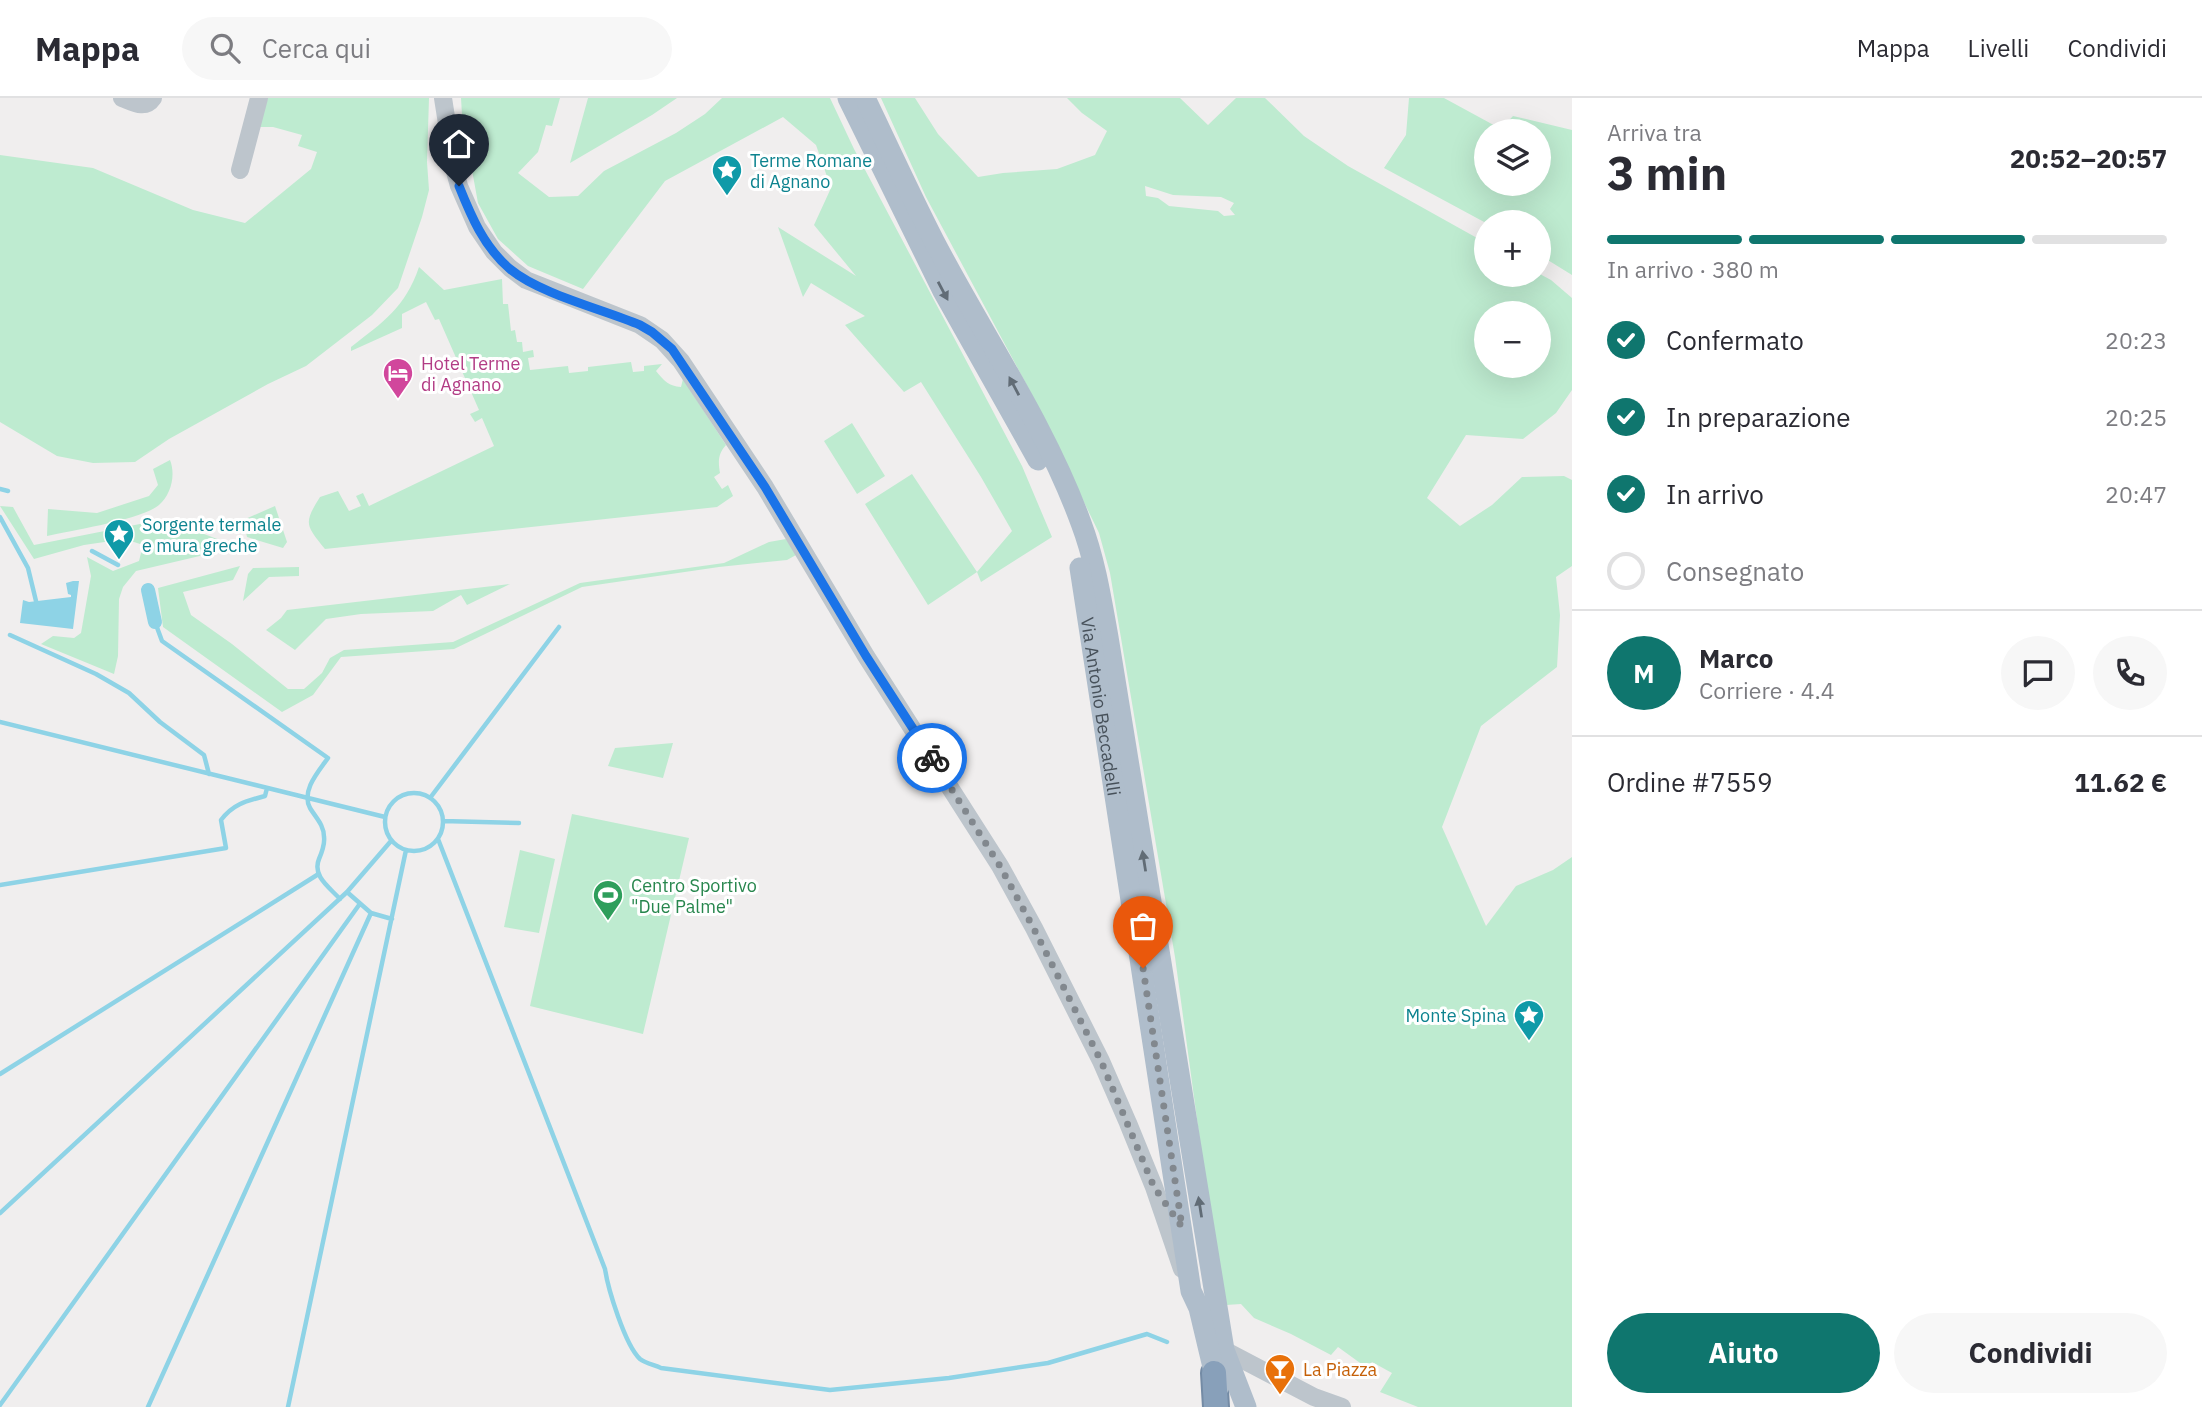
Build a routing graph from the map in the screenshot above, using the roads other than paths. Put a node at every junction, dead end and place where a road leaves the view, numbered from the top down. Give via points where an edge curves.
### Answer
1 (122, 98) edge
2 (153, 98) edge
3 (260, 98) edge
4 (443, 98) edge
5 (848, 98) edge
6 (865, 98) edge
7 (240, 170) dead end
8 (1154, 1187) junction
9 (1182, 1227) junction
10 (1191, 1292) junction
11 (1215, 1298) junction
12 (1214, 1359) junction
13 (1264, 1370) junction
14 (1236, 1403) edge
15 (1216, 1407) edge
16 (1342, 1407) edge

1 - 2 street via 145,105
3 - 7 street
4 - 8 street via 459,186 494,252 526,280 640,325 662,340 758,475 1000,866 1101,1061
5 -> 9 main road, Via Antonio Beccadelli via 943,291 1042,467 1077,554
11 -> 6 main road, Via Antonio Beccadelli via 1108,637 1089,547 1058,470 934,242
8 - 9 street
8 - 10 street
9 - 10 main road, Via Antonio Beccadelli
9 - 11 street via 1199,1253
10 - 12 main road, Via Antonio Beccadelli
11 - 12 main road, Via Antonio Beccadelli
12 - 13 street
12 - 14 main road
12 - 15 highway
13 - 14 street via 1243,1378
13 - 16 street

